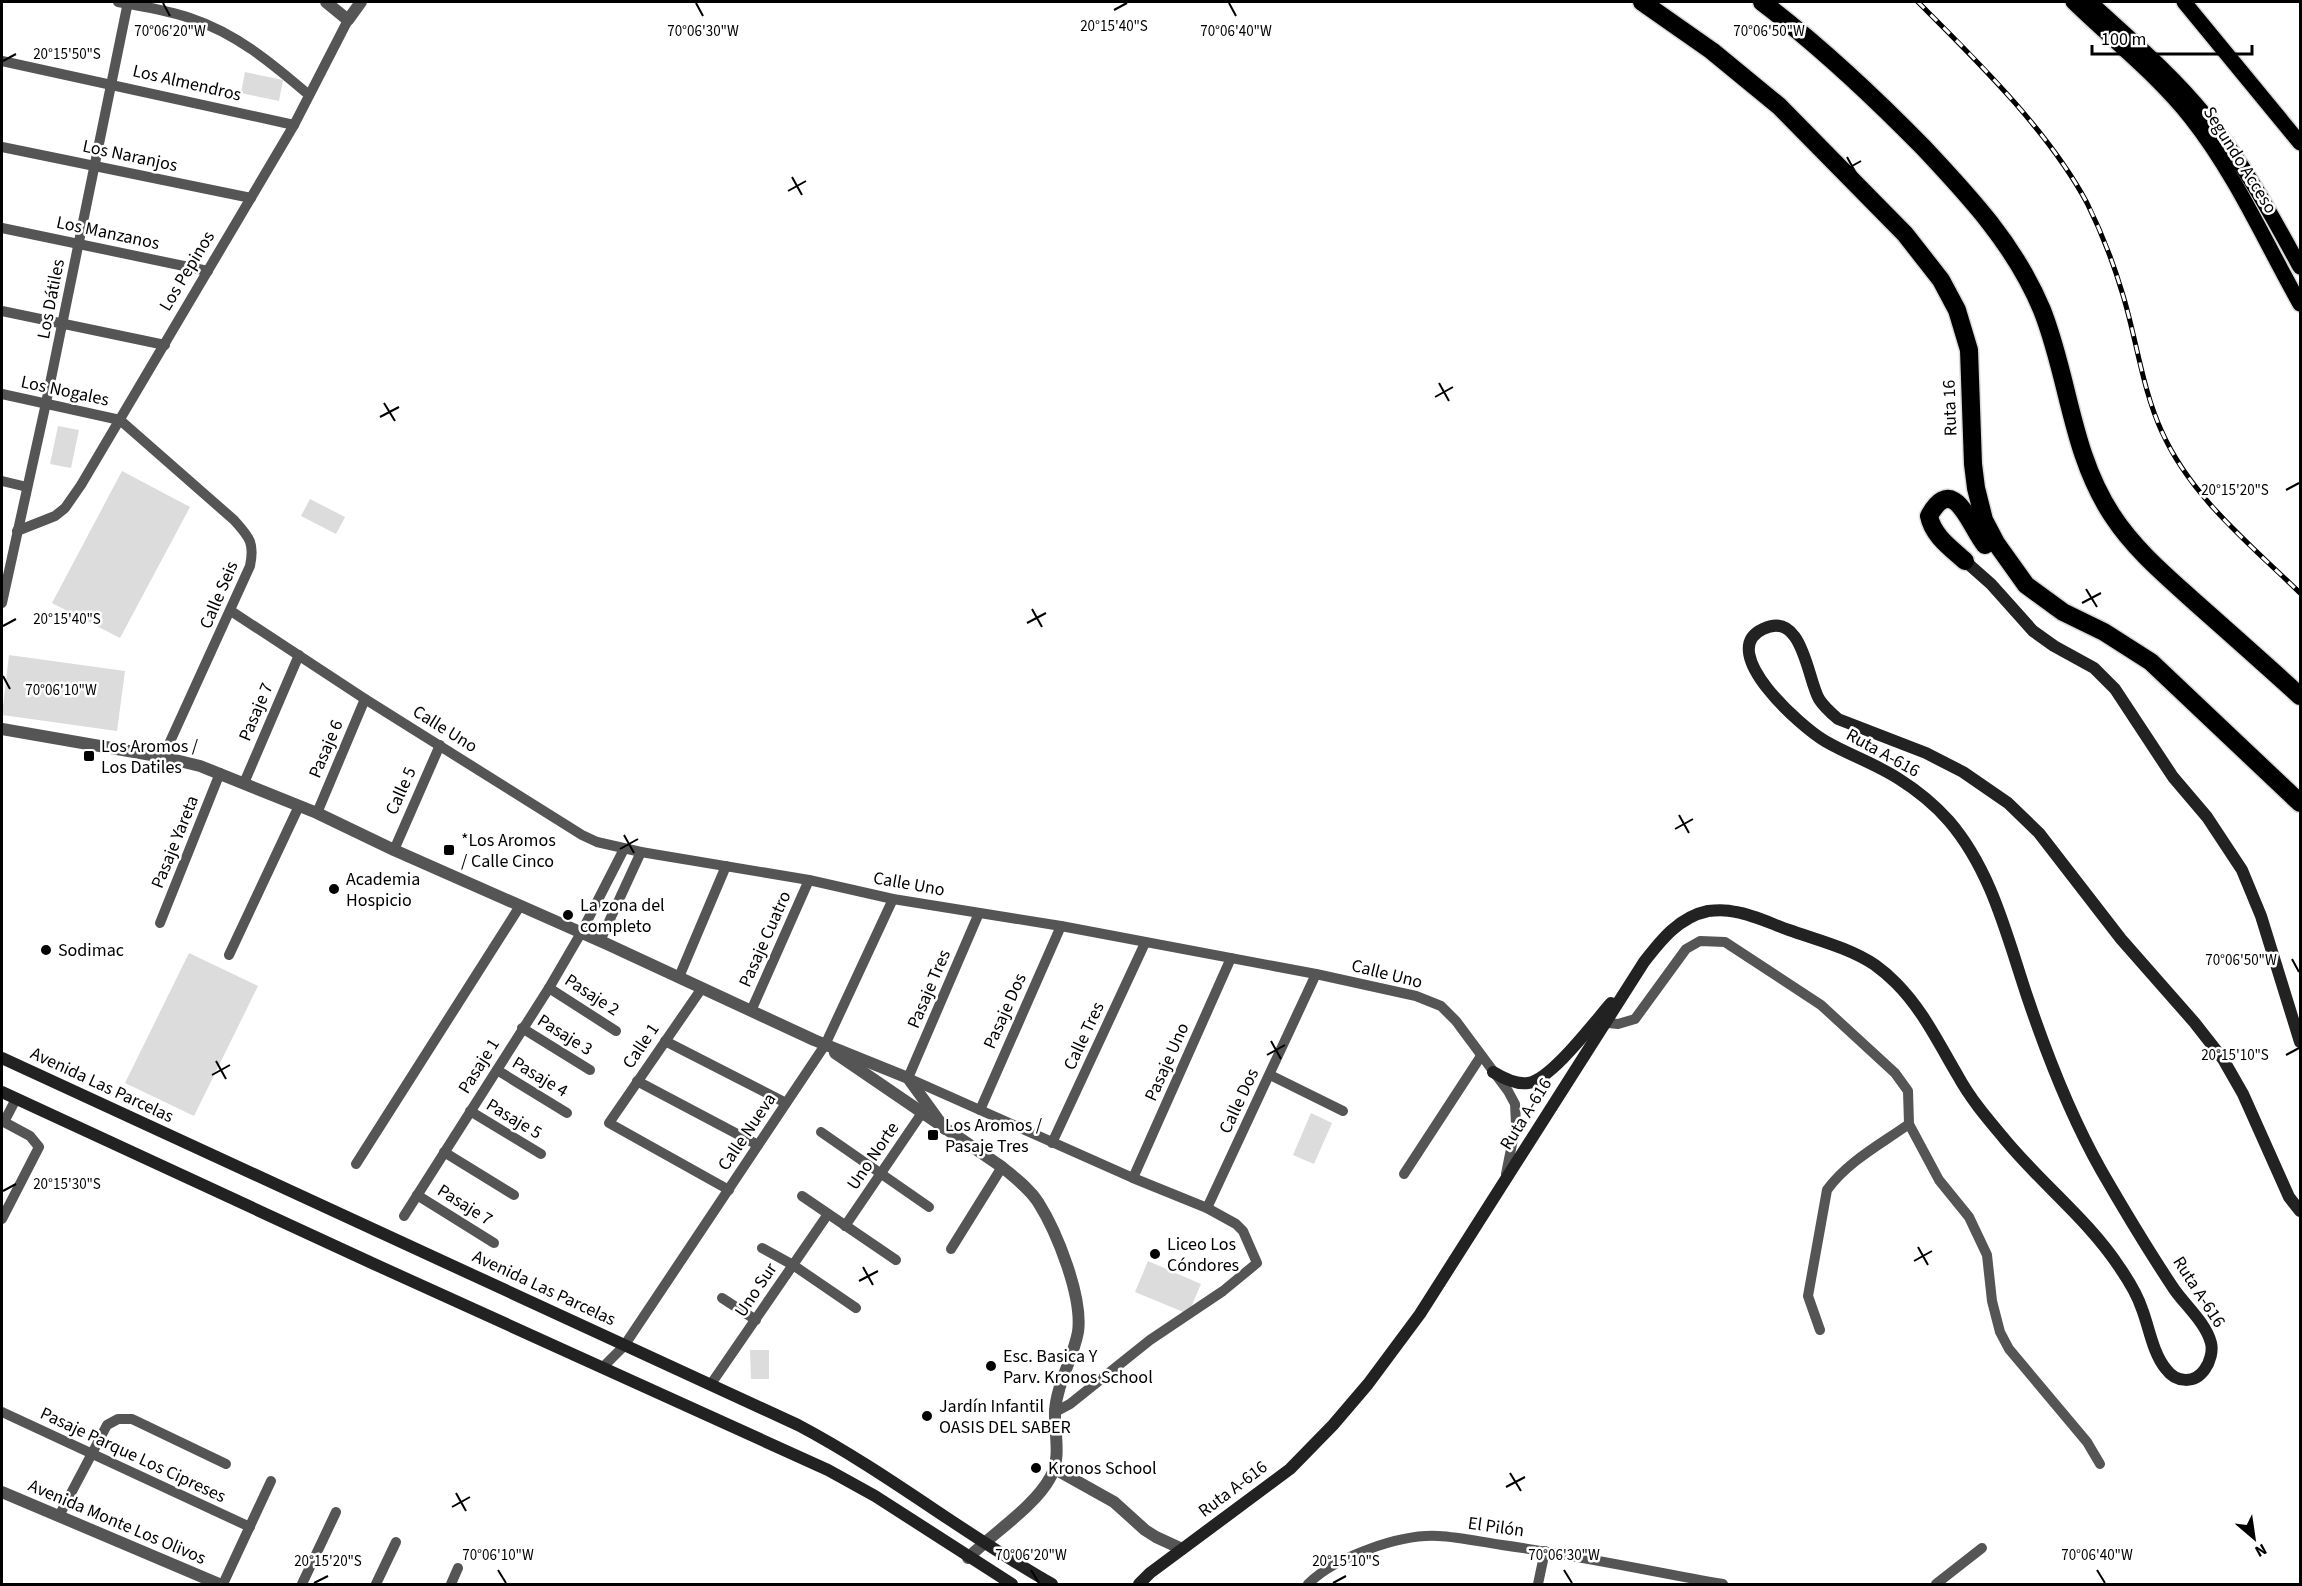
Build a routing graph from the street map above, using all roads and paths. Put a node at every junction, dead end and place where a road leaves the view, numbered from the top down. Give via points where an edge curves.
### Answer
1 (125, 2) edge
2 (327, 2) edge
3 (360, 2) edge
4 (1642, 2) edge
5 (1762, 2) edge
6 (2073, 2) edge
7 (2090, 2) edge
8 (2184, 2) edge
9 (348, 20) junction
10 (2, 61) edge
11 (112, 83) junction
12 (309, 95) junction
13 (294, 124) junction
14 (2301, 143) edge
15 (2, 147) edge
16 (95, 166) junction
17 (251, 198) junction
18 (2, 228) edge
19 (79, 244) junction
20 (2301, 267) edge
21 (208, 271) junction
22 (2301, 304) edge
23 (2, 311) edge
24 (63, 324) junction
25 (165, 345) junction
26 (2, 394) edge
27 (46, 404) junction
28 (120, 420) junction
29 (2, 481) edge
30 (27, 487) junction
31 (17, 531) junction
32 (1965, 561) joint
33 (5, 566) edge
34 (2026, 585) junction
35 (2, 603) edge
36 (231, 611) junction
37 (299, 655) junction
38 (2301, 696) edge
39 (365, 699) junction
40 (2, 729) edge
41 (440, 745) junction
42 (163, 757) junction
43 (220, 773) junction
44 (244, 783) junction
45 (2301, 803) edge
46 (299, 806) junction
47 (316, 813) junction
48 (624, 849) junction
49 (393, 850) junction
50 (641, 852) junction
51 (726, 866) junction
52 (809, 880) junction
53 (893, 899) junction
54 (520, 906) junction
55 (979, 913) junction
56 (160, 923) dead end
57 (1061, 926) junction
58 (581, 933) junction
59 (600, 941) junction
60 (1145, 943) junction
61 (229, 955) dead end
62 (1231, 958) junction
63 (1316, 974) junction
64 (679, 976) junction
65 (549, 988) junction
66 (702, 988) junction
67 (751, 1011) junction
68 (1600, 1022) junction
69 (522, 1028) junction
70 (616, 1030) dead end
71 (665, 1041) junction
72 (2301, 1042) edge
73 (825, 1045) junction
74 (1481, 1056) junction
75 (2, 1058) edge
76 (590, 1070) dead end
77 (496, 1071) junction
78 (1493, 1072) junction
79 (1270, 1075) junction
80 (908, 1078) junction
81 (637, 1081) junction
82 (2, 1092) edge
83 (16, 1099) junction
84 (786, 1103) junction
85 (925, 1109) junction
86 (980, 1110) junction
87 (470, 1111) junction
88 (1342, 1111) dead end
89 (567, 1113) dead end
90 (3, 1122) edge
91 (1909, 1124) junction
92 (821, 1132) dead end
93 (1052, 1143) junction
94 (758, 1145) junction
95 (444, 1152) junction
96 (541, 1154) dead end
97 (356, 1164) dead end
98 (1002, 1167) junction
99 (1404, 1174) dead end
100 (881, 1175) junction
101 (1133, 1178) junction
102 (1504, 1182) junction
103 (729, 1190) junction
104 (417, 1194) junction
105 (514, 1195) dead end
106 (802, 1196) dead end
107 (929, 1206) dead end
108 (1207, 1208) junction
109 (2301, 1211) edge
110 (828, 1214) junction
111 (404, 1216) dead end
112 (2, 1219) edge
113 (845, 1226) junction
114 (494, 1243) dead end
115 (762, 1248) dead end
116 (951, 1249) dead end
117 (896, 1260) dead end
118 (794, 1265) junction
119 (722, 1298) dead end
120 (856, 1308) dead end
121 (756, 1320) junction
122 (1820, 1330) dead end
123 (624, 1346) junction
124 (602, 1368) junction
125 (711, 1384) junction
126 (2, 1412) edge
127 (1055, 1412) junction
128 (92, 1454) junction
129 (226, 1464) dead end
130 (2100, 1464) dead end
131 (1055, 1469) junction
132 (271, 1481) dead end
133 (2, 1492) edge
134 (336, 1512) dead end
135 (59, 1516) junction
136 (250, 1527) junction
137 (396, 1542) dead end
138 (984, 1542) junction
139 (1982, 1548) dead end
140 (1182, 1549) junction
141 (1545, 1551) junction
142 (968, 1558) junction
143 (458, 1568) dead end
144 (221, 1584) edge
145 (302, 1584) edge
146 (376, 1584) edge
147 (451, 1584) edge
148 (1012, 1584) edge
149 (1052, 1584) edge
150 (1138, 1584) edge
151 (1308, 1584) edge
152 (1538, 1584) edge
153 (1723, 1584) edge
154 (1936, 1584) edge

1 - 11 street, Los Dátiles
1 - 12 street via 188,17 222,31 260,55
2 - 9 street
3 - 9 street, Los Pepinos
4 - 34 highway, Ruta 16 via 1721,57 1792,118 1905,234 1941,280 1957,310 1969,350 1973,464 1984,520
5 - 38 highway via 1875,98 1990,221 2022,268 2042,311 2080,447 2110,513 2143,555
6 - 22 main road, Segundo Acceso via 2150,72 2204,135
7 - 20 main road, Segundo Acceso via 2203,113 2251,178
8 - 14 main road
9 - 12 street, Los Pepinos
10 - 11 street, Los Almendros
11 - 13 street, Los Almendros
11 - 16 street, Los Dátiles
12 - 13 street, Los Pepinos
13 - 17 street, Los Pepinos
15 - 16 street, Los Naranjos
16 - 17 street, Los Naranjos
16 - 19 street, Los Dátiles
17 - 21 street, Los Pepinos
18 - 19 street, Los Manzanos
19 - 21 street, Los Manzanos
19 - 24 street, Los Dátiles
21 - 25 street, Los Pepinos
23 - 24 street
24 - 25 street
24 - 27 street, Los Dátiles
25 - 28 street, Los Pepinos
26 - 27 street, Los Nogales
27 - 28 street, Los Nogales
27 - 30 street, Los Dátiles
28 - 31 street, Los Pepinos via 65,508
28 - 36 street, Calle Seis via 250,537 254,550 250,566
29 - 30 street
30 - 31 street, Los Dátiles
31 - 33 street, Los Dátiles
32 - 34 highway via 1931,525 1929,516 1942,499 1951,499 1965,510 1998,562
32 - 72 main road via 2033,631 2094,668 2115,689 2173,777 2207,817 2242,870 2261,916
33 - 35 street, Los Dátiles
34 - 45 highway, Ruta 16 via 2062,612 2104,632 2151,662
36 - 37 street, Calle Uno
36 - 42 street, Calle Seis
37 - 39 street, Calle Uno
37 - 44 street, Pasaje 7
39 - 41 street, Calle Uno
39 - 47 street, Pasaje 6
40 - 42 street
41 - 48 street, Calle Uno via 582,835
41 - 49 street, Calle 5
42 - 43 street
43 - 44 street
43 - 56 street, Pasaje Yareta
44 - 46 street
46 - 47 street
46 - 61 street
47 - 49 street
48 - 50 street, Calle Uno
48 - 58 street, Pasaje 1
49 - 54 street
50 - 51 street, Calle Uno
50 - 59 street
51 - 52 street, Calle Uno
51 - 64 street
52 - 53 street, Calle Uno
52 - 67 street, Pasaje Cuatro
53 - 55 street, Calle Uno
53 - 73 street, Calle Nueva
54 - 58 street
54 - 97 street
55 - 57 street, Calle Uno
55 - 80 street, Pasaje Tres
57 - 60 street, Calle Uno
57 - 86 street, Pasaje Dos
58 - 59 street
58 - 65 street, Pasaje 1
59 - 64 street
60 - 62 street, Calle Uno
60 - 93 street, Calle Tres
62 - 63 street, Calle Uno
62 - 101 street, Pasaje Uno
63 - 74 street, Calle Uno via 1416,996 1441,1006
63 - 79 street, Calle Dos
64 - 66 street
65 - 69 street, Pasaje 1
65 - 70 street, Pasaje 2
66 - 67 street
66 - 71 street, Calle 1
67 - 73 street
68 - 78 main road via 1536,1080 1515,1082
68 - 91 street via 1618,1024 1635,1019 1686,949 1700,941 1725,942 1821,1005 1895,1073 1908,1090
68 - 102 main road, Ruta A-616
68 - 109 main road, Ruta A-616 via 1665,935 1686,919 1707,912 1733,910 1874,964 1913,1002 1979,1109 2114,1259 2138,1299 2165,1368 2183,1380 2205,1370 2211,1355 2209,1337 2163,1272 2080,1131 2051,1063 1980,866 1954,828 1924,797 1888,772 1815,735 1761,679 1750,661 1751,640 1764,628 1782,627 1800,643 1816,691 1833,714 1963,772 2008,803 2051,846 2121,939 2223,1059 2289,1197
69 - 76 street, Pasaje 3
69 - 77 street, Pasaje 1
71 - 81 street, Calle 1
71 - 84 street
73 - 80 street
73 - 84 street, Calle Nueva
73 - 85 street via 851,1066
74 - 78 street, Calle Uno
74 - 99 street
75 - 123 main road, Avenida Las Parcelas
77 - 87 street, Pasaje 1
77 - 89 street, Pasaje 4
78 - 102 street, Calle Uno via 1515,1104 1516,1124
79 - 88 street
79 - 108 street, Calle Dos
80 - 85 street
80 - 86 street
81 - 94 street
81 - 103 street, Calle 1 via 609,1123
82 - 83 main road
83 - 90 street
83 - 124 main road
84 - 94 street, Calle Nueva
85 - 98 street via 945,1129
85 - 100 street, Uno Norte
86 - 93 street
87 - 95 street, Pasaje 1
87 - 96 street, Pasaje 5
90 - 112 street via 30,1136 39,1147
91 - 122 street via 1851,1164 1827,1190 1808,1296
91 - 130 street via 1939,1180 1976,1228 1987,1255 1992,1301 2008,1349 2087,1442
92 - 100 street
93 - 101 street
94 - 103 street, Calle Nueva
95 - 104 street, Pasaje 1
95 - 105 street
98 - 116 street
98 - 127 street via 1038,1202 1078,1301 1077,1334
100 - 107 street
100 - 113 street, Uno Norte
101 - 108 street
102 - 140 main road, Ruta A-616 via 1420,1314 1333,1425 1290,1469
103 - 123 street, Calle Nueva
104 - 111 street, Pasaje 1
104 - 114 street, Pasaje 7
106 - 110 street
108 - 127 street via 1243,1231 1257,1263
110 - 113 street
110 - 118 street, Uno Sur
113 - 117 street
115 - 118 street
118 - 120 street
118 - 121 street, Uno Sur
119 - 121 street
121 - 125 street, Uno Sur
123 - 124 street, Calle Nueva
123 - 125 main road, Avenida Las Parcelas
124 - 142 main road via 837,1475
125 - 138 main road, Avenida Las Parcelas via 832,1443
126 - 128 street, Pasaje Parque Los Cipreses
127 - 131 street
128 - 129 street via 107,1425 127,1418
128 - 135 street
128 - 136 street, Pasaje Parque Los Cipreses
131 - 138 street via 1038,1496
131 - 140 street via 1114,1502 1156,1537
132 - 136 street
133 - 135 street, Avenida Monte Los Olivos
134 - 145 street
135 - 144 street, Avenida Monte Los Olivos
136 - 144 street
137 - 146 street
138 - 142 street
138 - 149 main road, Avenida Las Parcelas
139 - 154 street
140 - 150 main road, Ruta A-616
141 - 151 street, El Pilón via 1437,1536 1401,1540 1335,1566
141 - 152 street
141 - 153 street, El Pilón
142 - 148 main road
143 - 147 street

